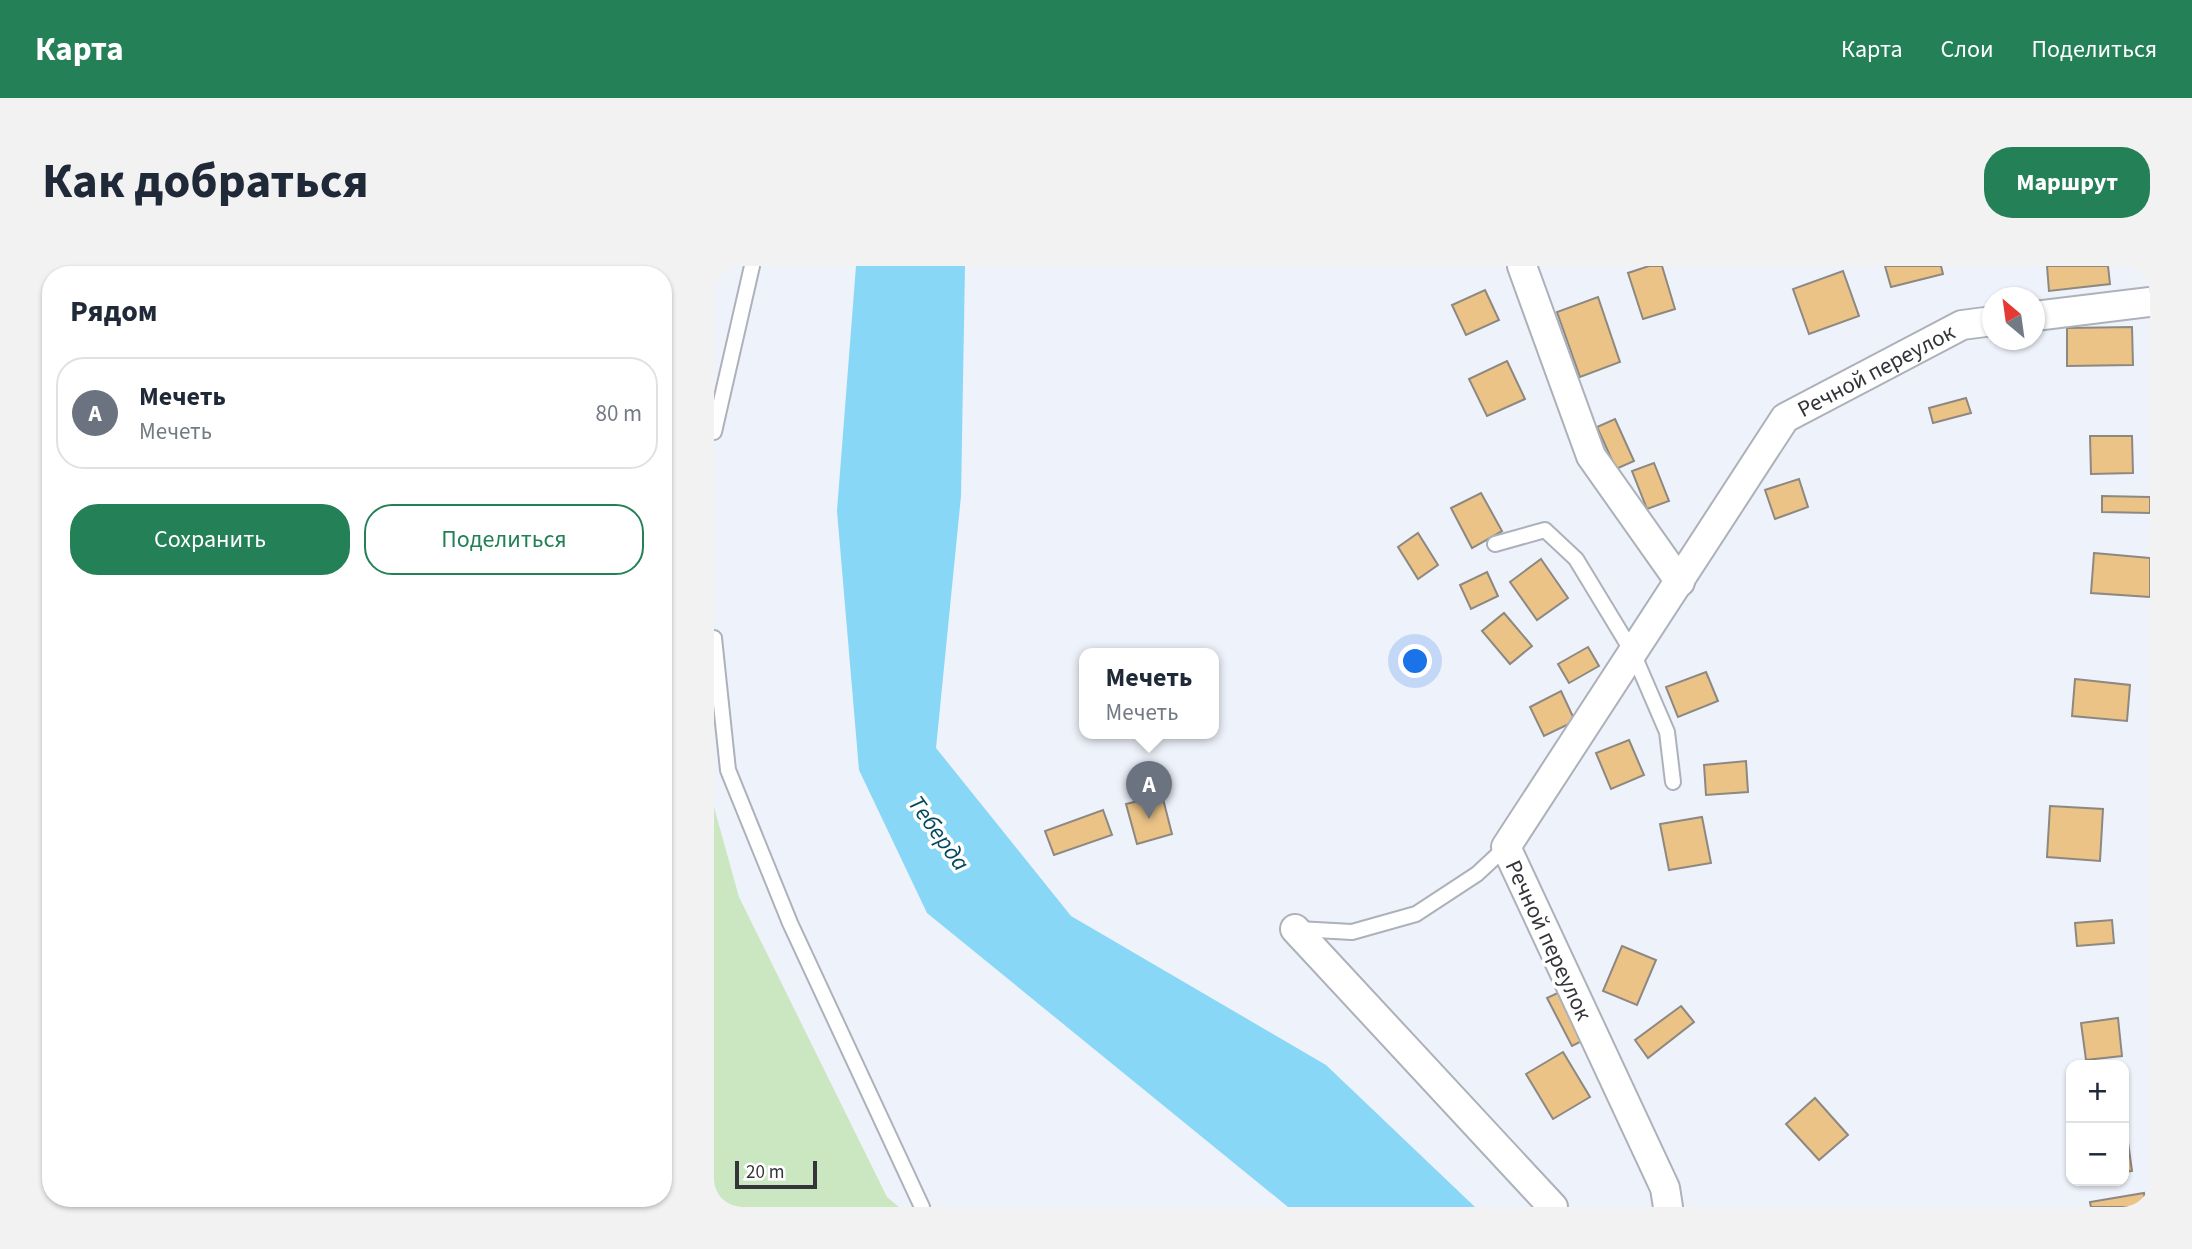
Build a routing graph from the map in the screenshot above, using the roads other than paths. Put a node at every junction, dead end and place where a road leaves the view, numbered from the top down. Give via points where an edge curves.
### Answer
1 (752, 266) edge
2 (1522, 266) edge
3 (2150, 302) edge
4 (2045, 315) edge
5 (1982, 322) edge
6 (714, 432) edge
7 (1495, 544) dead end
8 (1680, 582) junction
9 (714, 638) edge
10 (1633, 653) junction
11 (1673, 782) dead end
12 (1506, 847) junction
13 (1294, 929) joint
14 (1663, 1201) edge
15 (922, 1207) edge
16 (1553, 1207) edge

1 - 6 lane
2 - 8 street via 1591,456
3 - 4 street
5 - 8 street, Речной переулок via 1962,325 1785,418
7 - 10 lane via 1545,530 1576,559
8 - 10 street, Речной переулок
9 - 15 lane via 728,770 790,923
10 - 11 lane via 1667,732
10 - 12 street, Речной переулок
12 - 13 lane via 1476,874 1416,914 1352,932
12 - 14 street, Речной переулок
13 - 16 street

